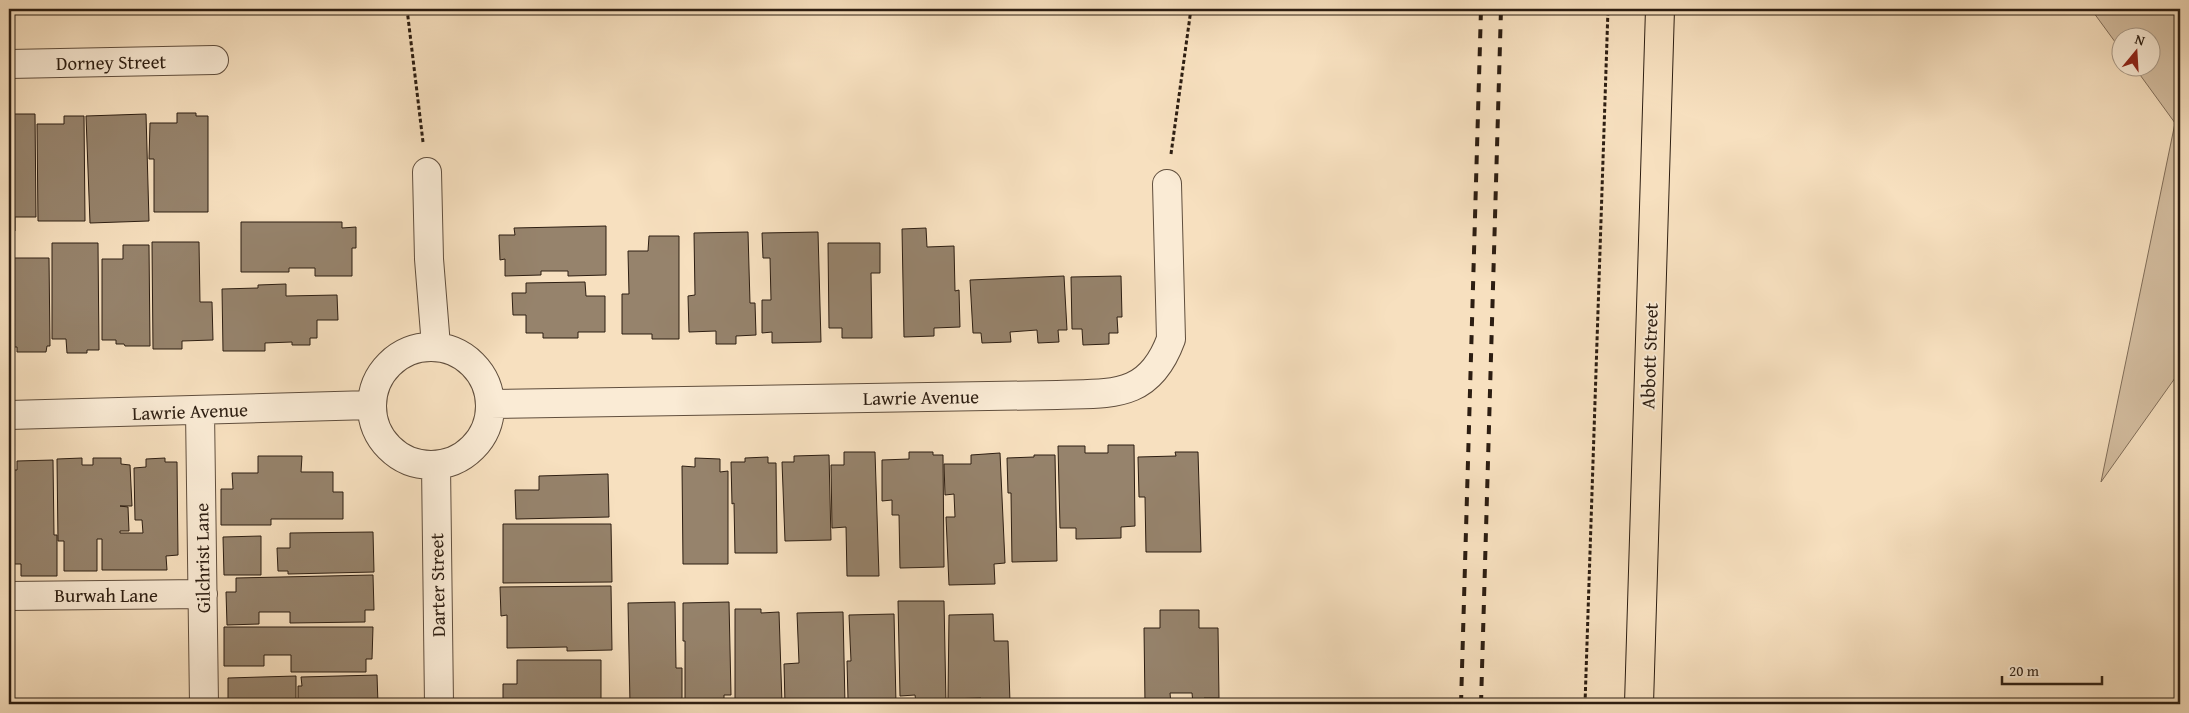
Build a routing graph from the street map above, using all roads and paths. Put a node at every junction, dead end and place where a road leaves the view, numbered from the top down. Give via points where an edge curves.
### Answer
1 (407, 9) edge
2 (1191, 9) edge
3 (1608, 9) edge
4 (1660, 9) edge
5 (214, 60) dead end
6 (9, 64) edge
7 (427, 172) joint
8 (1167, 184) joint
9 (436, 346) junction
10 (490, 404) junction
11 (371, 405) junction
12 (200, 411) junction
13 (9, 416) edge
14 (436, 465) junction
15 (203, 594) junction
16 (9, 596) edge
17 (204, 704) edge
18 (439, 704) edge
19 (1585, 704) edge
20 (1639, 704) edge

1 - 7 path
2 - 8 path
3 - 19 path
4 - 20 main road, Abbott Street
5 - 6 street, Dorney Street
7 - 9 street
8 - 10 street, Lawrie Avenue via 1171,339 1165,356 1143,383 1106,394
9 - 10 street via 455,351 471,362 483,378
9 - 11 street via 416,348 398,356 384,369 374,386
10 - 14 street via 490,416 483,434 471,450 455,460
11 - 12 street, Lawrie Avenue
11 - 14 street via 374,425 383,442 398,455 416,463
12 - 13 street, Lawrie Avenue
12 - 15 street, Gilchrist Lane
14 - 18 street, Darter Street
15 - 16 street, Burwah Lane
15 - 17 street, Gilchrist Lane

